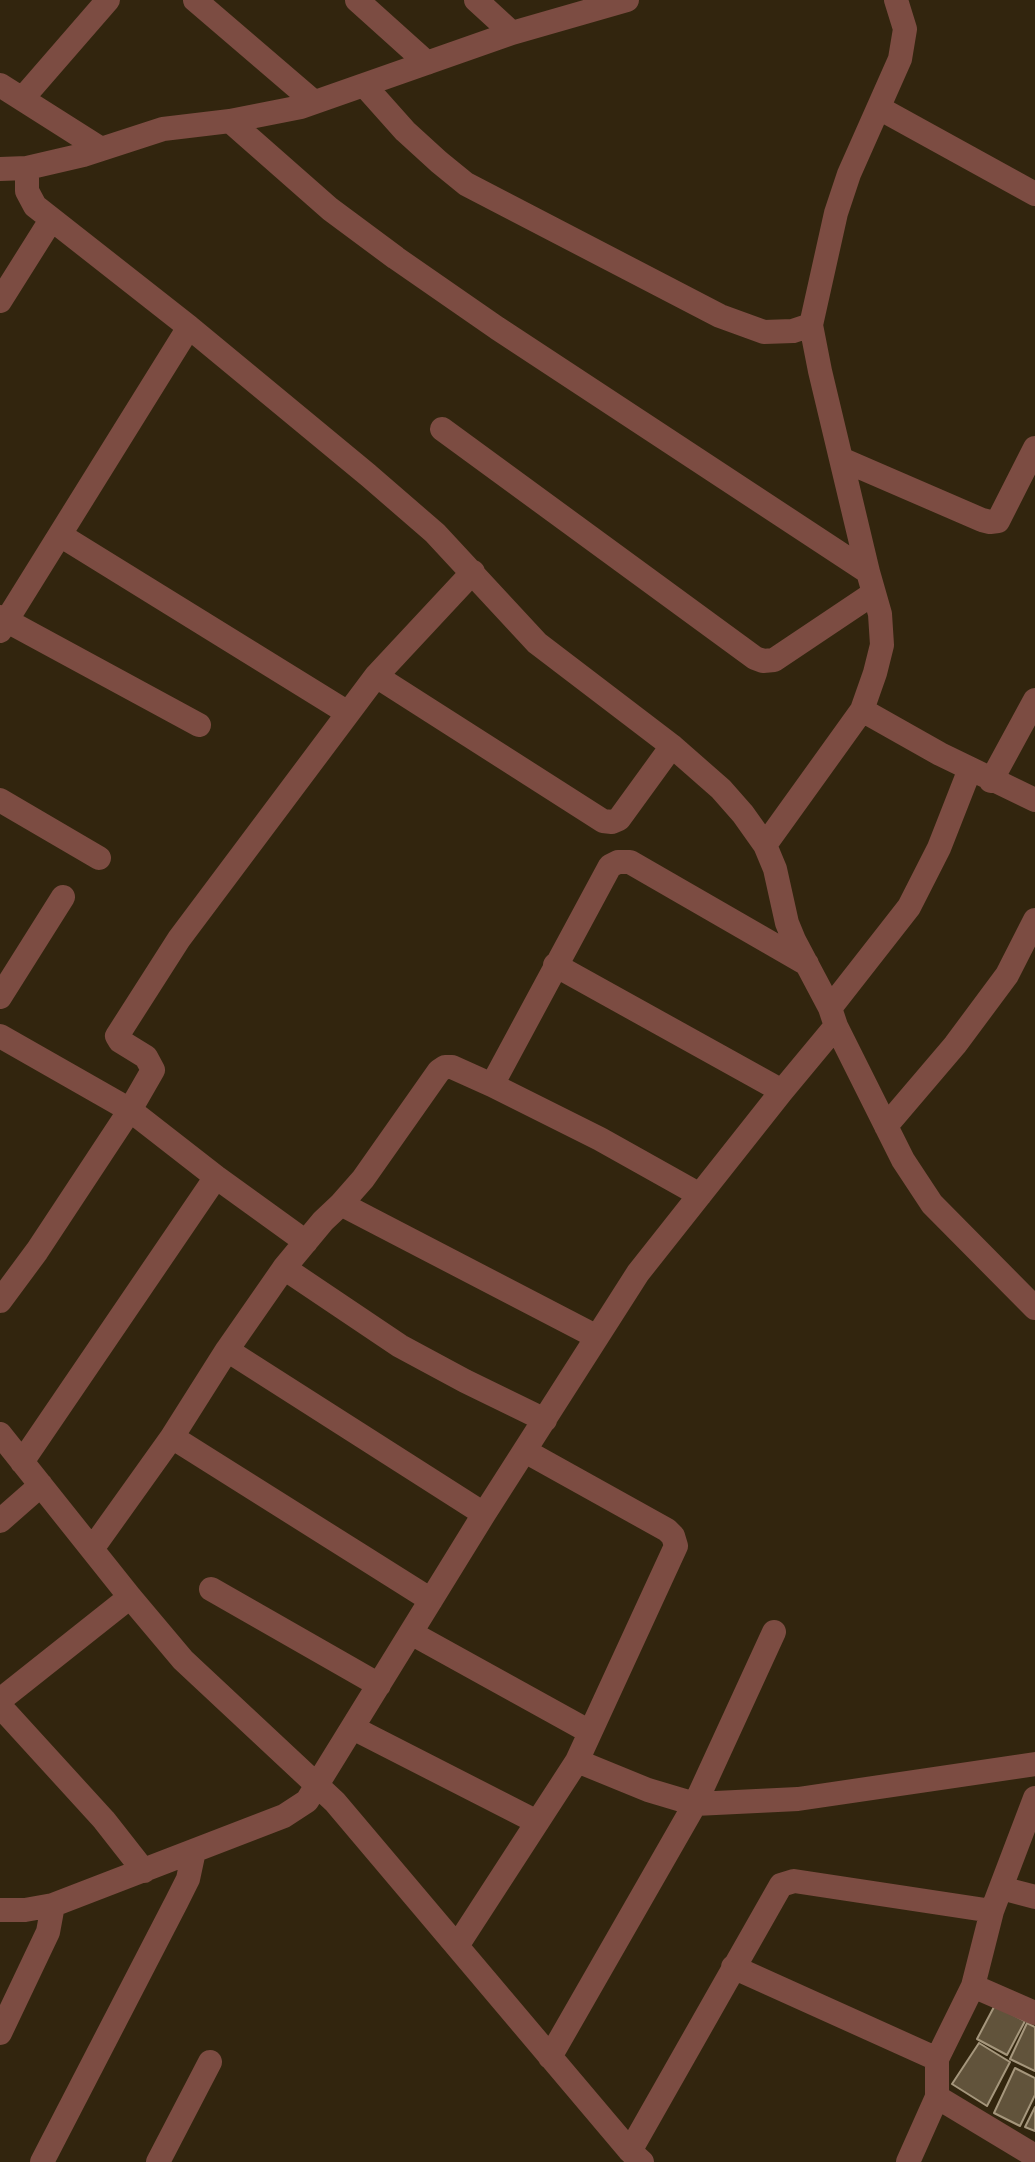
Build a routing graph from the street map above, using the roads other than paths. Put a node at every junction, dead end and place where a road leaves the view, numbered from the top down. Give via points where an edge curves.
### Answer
1 (108, 0) edge
2 (195, 0) edge
3 (357, 0) edge
4 (476, 0) edge
5 (627, 0) edge
6 (896, 0) edge
7 (512, 33) junction
8 (427, 63) junction
9 (0, 85) edge
10 (364, 85) junction
11 (22, 99) junction
12 (314, 102) junction
13 (879, 108) junction
14 (230, 121) junction
15 (101, 149) junction
16 (27, 168) junction
17 (0, 169) edge
18 (1035, 194) edge
19 (51, 220) junction
20 (0, 301) edge
21 (811, 325) junction
22 (189, 327) junction
23 (442, 429) dead end
24 (1035, 448) edge
25 (841, 459) junction
26 (60, 535) junction
27 (473, 572) junction
28 (871, 582) junction
29 (2, 623) edge
30 (376, 676) junction
31 (1035, 700) edge
32 (862, 710) junction
33 (348, 713) junction
34 (199, 725) dead end
35 (672, 746) junction
36 (981, 775) junction
37 (0, 800) edge
38 (1035, 800) edge
39 (765, 845) junction
40 (99, 858) dead end
41 (63, 897) dead end
42 (1035, 920) edge
43 (807, 964) junction
44 (555, 965) junction
45 (0, 997) edge
46 (833, 1017) junction
47 (0, 1036) edge
48 (492, 1085) junction
49 (782, 1091) junction
50 (130, 1110) junction
51 (886, 1126) junction
52 (216, 1177) junction
53 (700, 1195) junction
54 (341, 1204) junction
55 (306, 1242) junction
56 (284, 1268) junction
57 (0, 1301) edge
58 (1035, 1308) edge
59 (597, 1337) junction
60 (227, 1350) junction
61 (545, 1420) junction
62 (0, 1434) edge
63 (172, 1437) junction
64 (525, 1451) junction
65 (22, 1462) junction
66 (41, 1485) junction
67 (484, 1514) junction
68 (0, 1521) edge
69 (92, 1549) junction
70 (211, 1589) dead end
71 (130, 1597) junction
72 (431, 1600) junction
73 (774, 1632) dead end
74 (411, 1633) junction
75 (379, 1685) junction
76 (0, 1703) edge
77 (353, 1728) junction
78 (590, 1732) junction
79 (577, 1761) junction
80 (1035, 1764) edge
81 (317, 1785) junction
82 (1035, 1798) edge
83 (695, 1804) junction
84 (537, 1822) junction
85 (194, 1851) junction
86 (144, 1871) junction
87 (1001, 1888) junction
88 (1035, 1897) edge
89 (53, 1905) junction
90 (0, 1910) edge
91 (992, 1911) junction
92 (457, 1946) junction
93 (733, 1967) junction
94 (973, 1986) junction
95 (1035, 2013) edge
96 (0, 2033) edge
97 (550, 2057) junction
98 (937, 2059) junction
99 (210, 2062) dead end
100 (937, 2097) junction
101 (1035, 2156) edge
102 (636, 2157) edge
103 (42, 2162) edge
104 (158, 2162) edge
105 (908, 2162) edge

1 - 11 street
2 - 12 street
3 - 8 street
4 - 7 street
5 - 7 street
6 - 13 street via 904,42
7 - 8 street
8 - 10 street
9 - 11 street
10 - 12 street
10 - 21 street via 405,131 466,184 720,316 764,332
11 - 15 street
12 - 14 street
13 - 18 street
13 - 21 street via 836,213
14 - 15 street via 163,129
14 - 28 street via 330,209 396,258
15 - 16 street
16 - 17 street
16 - 19 street via 27,191
19 - 20 street
19 - 22 street
21 - 25 street
22 - 26 street
22 - 27 street via 435,533
23 - 28 street via 763,661 774,660
24 - 25 street via 998,521 990,522
25 - 28 street
26 - 29 street
26 - 33 street
27 - 30 street
27 - 35 street via 537,643
28 - 32 street via 882,645
29 - 34 street
30 - 33 street
30 - 35 street via 603,821 619,819
31 - 36 street
32 - 36 street
32 - 39 street
33 - 50 street via 179,939 117,1036 146,1057 153,1070
35 - 39 street via 721,789
36 - 38 street
36 - 46 street via 909,907
37 - 40 street
39 - 43 street via 787,923
41 - 45 street
42 - 51 street via 1007,975
43 - 44 street via 630,862 618,862 610,866
43 - 46 street
44 - 48 street
44 - 49 street
46 - 49 street
46 - 51 street
47 - 50 street
48 - 53 street
48 - 54 street via 452,1067 439,1071
49 - 53 street
50 - 52 street
50 - 57 street
51 - 58 street via 932,1204
52 - 55 street
52 - 65 street
53 - 59 street via 638,1273
54 - 55 street
54 - 59 street
55 - 56 street
56 - 60 street
56 - 61 street via 400,1346
59 - 61 street
60 - 63 street
60 - 67 street
61 - 64 street
62 - 65 street
63 - 69 street
63 - 72 street
64 - 67 street
64 - 78 street via 667,1530 676,1546
65 - 66 street
66 - 68 street
66 - 69 street
67 - 72 street
69 - 71 street
70 - 75 street
71 - 76 street
71 - 81 street via 183,1660
72 - 74 street
73 - 83 street
74 - 75 street
74 - 78 street
75 - 77 street
76 - 86 street
77 - 81 street
77 - 84 street
78 - 79 street
79 - 83 street
79 - 84 street
80 - 83 street via 798,1799
81 - 85 street via 307,1801 284,1816
81 - 92 street
82 - 87 street
83 - 97 street
84 - 92 street
85 - 86 street
85 - 103 street via 188,1879
86 - 89 street
87 - 88 street
87 - 91 street
89 - 90 street
89 - 96 street via 48,1932
91 - 93 street via 794,1881 781,1885
91 - 94 street
92 - 97 street
93 - 98 street
93 - 102 street
94 - 95 street
94 - 98 street
97 - 102 street
98 - 100 street
99 - 104 street
100 - 101 street
100 - 105 street

